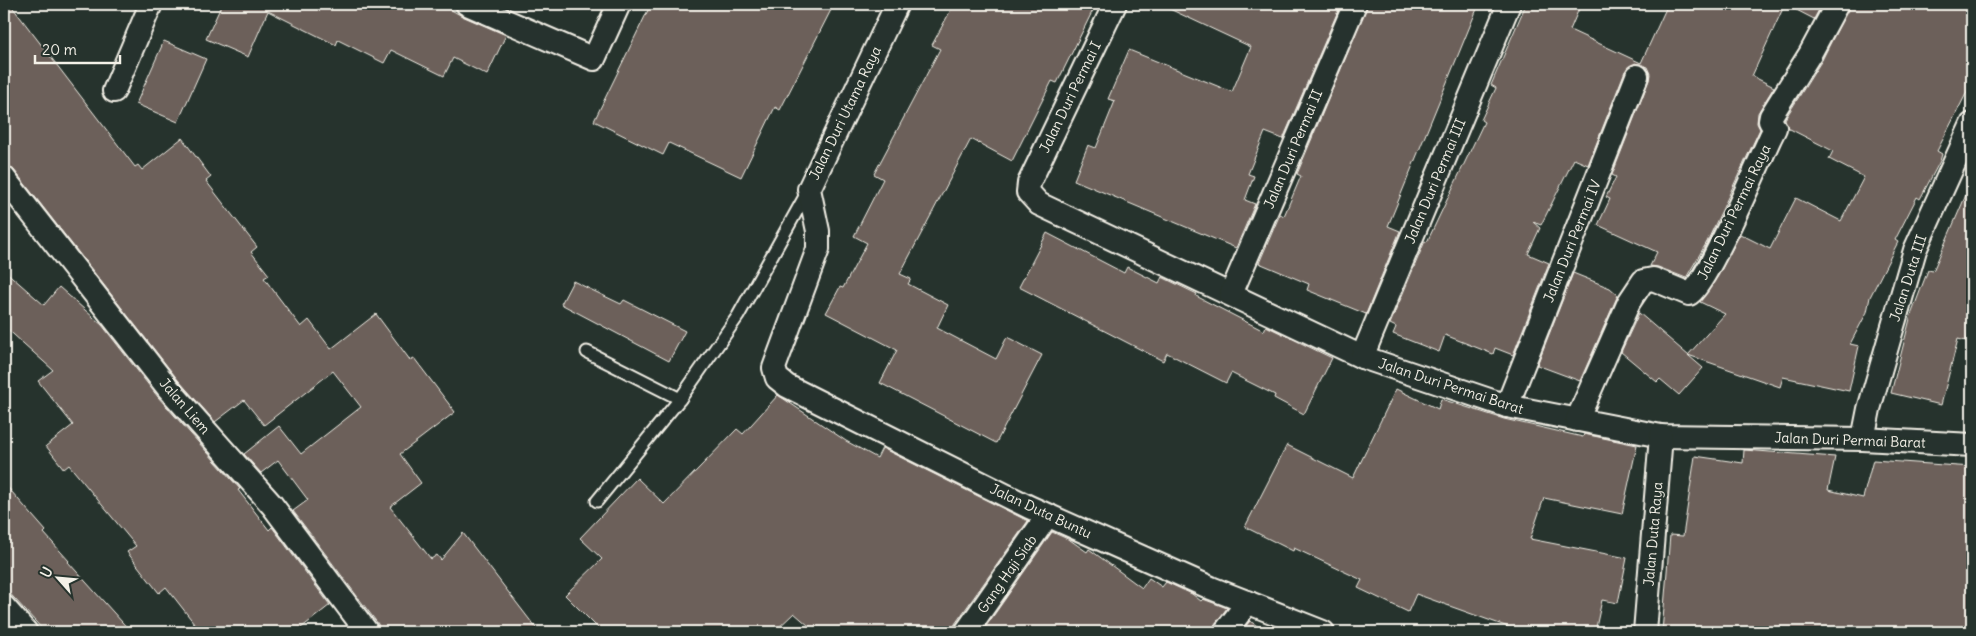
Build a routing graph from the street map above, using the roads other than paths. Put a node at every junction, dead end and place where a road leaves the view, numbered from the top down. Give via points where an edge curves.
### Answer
1 (151, 4) edge
2 (467, 4) edge
3 (619, 4) edge
4 (897, 4) edge
5 (1115, 4) edge
6 (1355, 4) edge
7 (1509, 4) edge
8 (1838, 4) edge
9 (1637, 76) dead end
10 (114, 91) dead end
11 (1972, 124) edge
12 (4, 178) edge
13 (809, 189) junction
14 (1028, 192) joint
15 (1231, 294) junction
16 (587, 352) dead end
17 (1362, 357) junction
18 (774, 368) joint
19 (680, 399) junction
20 (1507, 406) junction
21 (1577, 420) junction
22 (1661, 436) junction
23 (1863, 439) junction
24 (1972, 445) edge
25 (597, 501) dead end
26 (1048, 515) junction
27 (1248, 602) junction
28 (4, 607) edge
29 (26, 632) edge
30 (367, 632) edge
31 (966, 632) edge
32 (1225, 632) edge
33 (1323, 632) edge
34 (1645, 632) edge

1 - 10 street
2 - 3 street via 594,59
4 - 13 street, Jalan Duri Utama Raya
5 - 14 street, Jalan Duri Permai I via 1029,183
6 - 15 street, Jalan Duri Permai II
7 - 17 street, Jalan Duri Permai III
8 - 21 street, Jalan Duri Permai Raya via 1771,116 1774,128 1770,138 1735,216 1700,282 1688,294 1653,279 1643,281 1629,302
9 - 20 street, Jalan Duri Permai IV
11 - 23 street, Jalan Duta III via 1915,250
12 - 30 street, Jalan Liem via 168,388 272,505
13 - 18 street, Jalan Duri Utama Raya via 818,231 818,248
13 - 19 lane via 738,316
14 - 15 street, Jalan Duri Permai Barat via 1039,204
15 - 17 street, Jalan Duri Permai Barat
16 - 19 lane
17 - 20 street, Jalan Duri Permai Barat
18 - 26 street, Jalan Duta Buntu via 777,378 786,386
19 - 25 lane
20 - 21 street, Jalan Duri Permai Barat
21 - 22 street, Jalan Duri Permai Barat
22 - 23 street, Jalan Duri Permai Barat
22 - 34 street, Jalan Duta Raya
23 - 24 street, Jalan Duri Permai Barat
26 - 27 street, Jalan Duta Buntu
26 - 31 street, Gang Haji Siab
27 - 32 street
27 - 33 street, Jalan Duta Buntu
28 - 29 street

